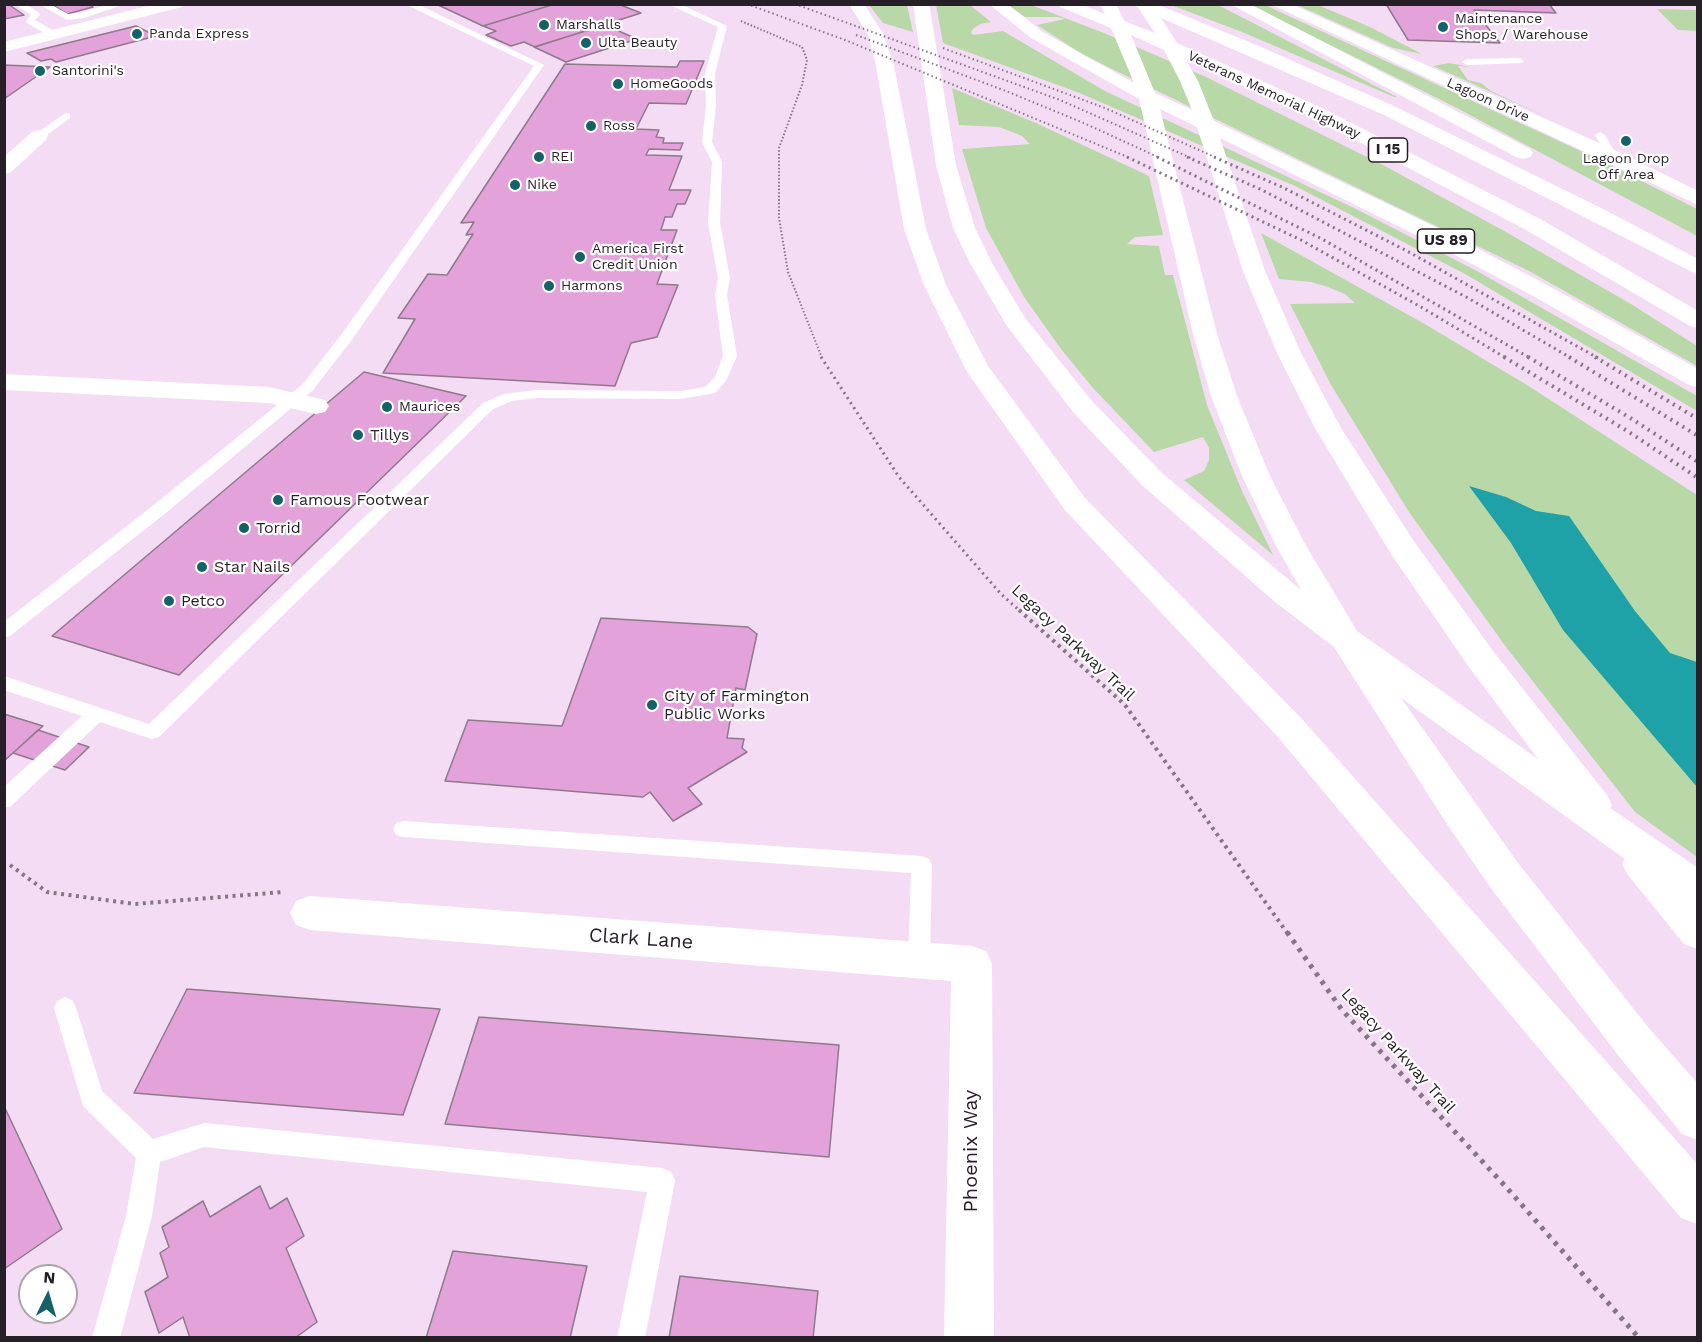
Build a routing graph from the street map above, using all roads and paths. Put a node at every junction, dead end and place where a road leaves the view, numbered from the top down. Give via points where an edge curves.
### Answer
1 (19, 4) edge
2 (43, 4) edge
3 (121, 4) edge
4 (177, 4) edge
5 (409, 4) edge
6 (672, 4) edge
7 (856, 4) edge
8 (921, 4) edge
9 (996, 4) edge
10 (1065, 4) edge
11 (1108, 4) edge
12 (1143, 4) edge
13 (1237, 4) edge
14 (1277, 4) edge
15 (846, 18) dead end
16 (736, 19) dead end
17 (52, 37) junction
18 (4, 47) edge
19 (4, 52) edge
20 (1519, 61) dead end
21 (1467, 62) dead end
22 (892, 95) junction
23 (66, 116) dead end
24 (13, 135) dead end
25 (1600, 135) dead end
26 (39, 136) junction
27 (1612, 156) junction
28 (1540, 163) dead end
29 (4, 168) edge
30 (1581, 185) dead end
31 (1698, 199) edge
32 (1698, 251) edge
33 (1698, 268) edge
34 (1698, 321) edge
35 (1698, 380) edge
36 (4, 381) edge
37 (304, 403) junction
38 (4, 632) edge
39 (4, 683) edge
40 (96, 714) junction
41 (4, 800) edge
42 (403, 830) dead end
43 (10, 865) dead end
44 (1698, 890) edge
45 (301, 903) joint
46 (1698, 932) edge
47 (919, 960) junction
48 (972, 964) joint
49 (65, 1008) dead end
50 (1698, 1118) edge
51 (149, 1153) junction
52 (1698, 1201) edge
53 (106, 1338) edge
54 (631, 1338) edge
55 (969, 1338) edge
56 (1639, 1338) edge

1 - 17 lane via 36,15 30,21
2 - 3 lane via 68,17
4 - 17 main road
5 - 37 lane via 539,65 308,387
6 - 40 lane via 723,26 710,73 707,142 717,162 714,223 724,278 721,295 730,356 721,378 710,390 681,395 536,394 488,406 152,732
7 - 22 main road via 876,34
8 - 44 main road via 958,212 991,282 1035,349 1107,434 1214,534 1322,622
9 - 35 main road, US 89 via 1037,35 1127,86 1442,239
10 - 34 main road, Veterans Memorial Highway / I 15 via 1145,35 1314,111 1534,225
11 - 50 main road via 1144,85 1224,396 1256,476 1325,607 1419,754 1504,875
12 - 33 main road, Veterans Memorial Highway / I 15 via 1390,111
12 - 46 main road via 1189,81 1254,271 1289,353 1328,428 1402,547 1481,659
13 - 28 main road
14 - 27 main road, Lagoon Drive
15 - 22 main road
16 - 56 path, Legacy Parkway Trail via 802,47 807,60 802,86 779,148 779,218 788,272 819,353 898,477 1001,594 1125,705 1342,1010
17 - 18 main road
17 - 19 main road
20 - 21 lane
22 - 52 main road via 915,229 935,285 976,367 1075,504 1289,727
23 - 26 lane
24 - 26 main road
25 - 27 lane
26 - 29 main road
27 - 31 main road, Lagoon Drive
30 - 32 main road
36 - 37 main road via 269,394
37 - 38 lane via 161,508
39 - 40 lane
40 - 41 lane
42 - 47 lane via 922,865
43 - 45 path via 46,892 135,904 251,893
45 - 47 main road, Clark Lane
47 - 48 main road, Clark Lane
48 - 55 main road, Phoenix Way
49 - 51 lane via 92,1098
51 - 53 lane via 139,1216
51 - 54 lane via 204,1135 662,1182

